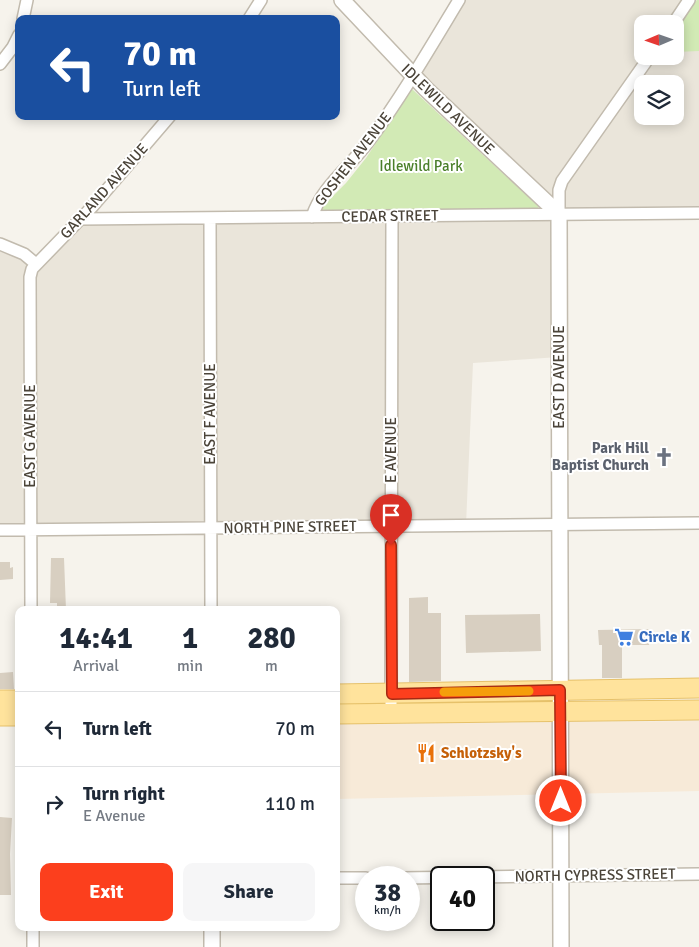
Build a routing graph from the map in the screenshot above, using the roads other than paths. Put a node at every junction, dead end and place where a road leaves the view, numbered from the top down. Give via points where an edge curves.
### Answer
1 (27, 0) edge
2 (261, 0) edge
3 (342, 0) edge
4 (459, 0) edge
5 (689, 0) edge
6 (24, 15) edge
7 (252, 15) edge
8 (679, 15) edge
9 (15, 43) edge
10 (0, 64) edge
11 (644, 65) edge
12 (412, 76) junction
13 (167, 120) edge
14 (699, 212) edge
15 (559, 214) junction
16 (392, 216) junction
17 (312, 217) junction
18 (210, 218) junction
19 (80, 220) junction
20 (0, 244) edge
21 (36, 264) junction
22 (699, 523) edge
23 (560, 524) junction
24 (391, 526) junction
25 (211, 528) junction
26 (0, 530) edge
27 (31, 530) junction
28 (31, 606) edge
29 (211, 606) edge
30 (699, 688) edge
31 (560, 690) junction
32 (340, 694) edge
33 (392, 694) junction
34 (0, 700) edge
35 (15, 700) edge
36 (699, 710) edge
37 (560, 711) junction
38 (340, 714) edge
39 (392, 714) junction
40 (0, 716) edge
41 (15, 716) edge
42 (699, 874) edge
43 (561, 875) junction
44 (340, 878) edge
45 (355, 878) edge
46 (420, 878) edge
47 (33, 931) edge
48 (212, 931) edge
49 (33, 947) edge
50 (212, 947) edge
51 (561, 947) edge

1 - 6 street
2 - 7 street
3 - 12 street, IDLEWILD AVENUE
4 - 12 street, GOSHEN AVENUE
5 - 8 street
9 - 10 street
11 - 15 street via 562,181
12 - 15 street, IDLEWILD AVENUE
12 - 17 street, GOSHEN AVENUE via 367,144 318,201
13 - 19 street, GARLAND AVENUE
14 - 15 street, CEDAR STREET
15 - 16 street, CEDAR STREET
15 - 23 street, EAST D AVENUE
16 - 17 street, CEDAR STREET
16 - 24 street, E AVENUE
17 - 18 street, CEDAR STREET
18 - 19 street, CEDAR STREET
18 - 25 street, EAST F AVENUE
19 - 21 street, GARLAND AVENUE
20 - 21 street via 24,254
21 - 27 street, EAST G AVENUE via 30,277
22 - 23 street, NORTH PINE STREET
23 - 24 street, NORTH PINE STREET
23 - 31 street, EAST D AVENUE
24 - 25 street, NORTH PINE STREET
24 - 33 street, E AVENUE
25 - 27 street, NORTH PINE STREET
25 - 29 street, EAST F AVENUE
26 - 27 street, NORTH PINE STREET
27 - 28 street, EAST G AVENUE
30 - 31 main road
31 - 33 main road
31 - 37 street, EAST D AVENUE
32 - 33 main road
33 - 39 street, E AVENUE
34 - 35 main road
36 - 37 main road
37 - 39 main road
37 - 43 street, EAST D AVENUE
38 - 39 main road
40 - 41 main road
42 - 43 street, NORTH CYPRESS STREET
43 - 46 street, NORTH CYPRESS STREET
43 - 51 street, EAST D AVENUE
44 - 45 street
47 - 49 street
48 - 50 street

